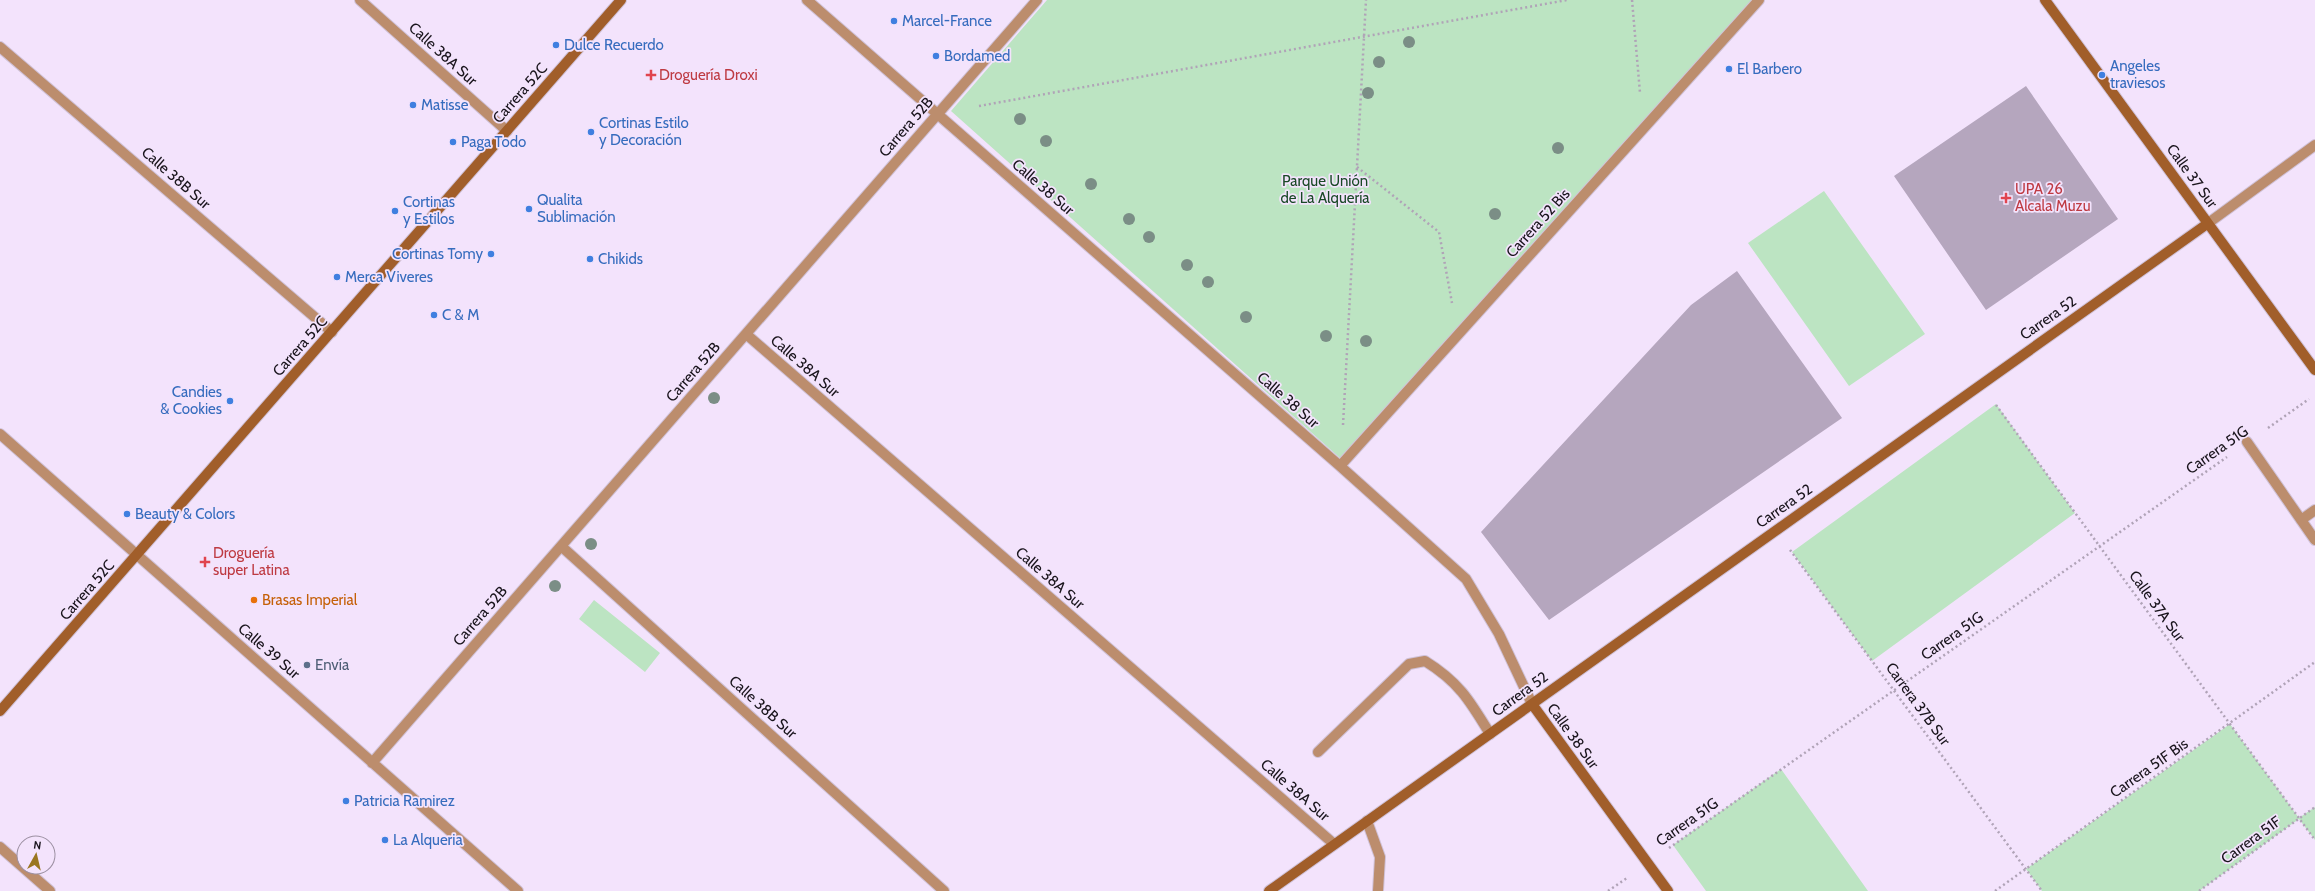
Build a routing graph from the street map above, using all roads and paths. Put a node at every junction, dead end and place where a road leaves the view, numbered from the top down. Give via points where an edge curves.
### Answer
1 (360, 0) edge
2 (620, 0) edge
3 (807, 0) edge
4 (1037, 0) edge
5 (1366, 0) edge
6 (1567, 0) edge
7 (1632, 0) edge
8 (1759, 0) edge
9 (2045, 0) edge
10 (1364, 37) junction
11 (0, 47) edge
12 (938, 114) junction
13 (1643, 128) junction
14 (507, 131) junction
15 (2315, 145) edge
16 (1357, 166) junction
17 (2208, 224) junction
18 (332, 332) junction
19 (746, 334) junction
20 (1458, 334) junction
21 (2315, 370) edge
22 (1981, 384) junction
23 (2309, 399) dead end
24 (0, 434) edge
25 (2247, 442) junction
26 (1340, 466) junction
27 (2315, 510) edge
28 (2301, 520) junction
29 (1776, 530) junction
30 (2315, 540) edge
31 (561, 546) junction
32 (2100, 546) junction
33 (138, 555) junction
34 (2315, 662) edge
35 (1894, 690) junction
36 (1532, 704) junction
37 (0, 711) edge
38 (2230, 724) junction
39 (1490, 734) junction
40 (1318, 752) dead end
41 (372, 763) junction
42 (2315, 807) edge
43 (2300, 818) junction
44 (1367, 821) junction
45 (2315, 840) edge
46 (1334, 844) junction
47 (0, 847) edge
48 (1648, 863) junction
49 (2026, 869) junction
50 (50, 891) edge
51 (518, 891) edge
52 (944, 891) edge
53 (1269, 891) edge
54 (1378, 891) edge
55 (1608, 891) edge
56 (1668, 891) edge
57 (1995, 891) edge
58 (2042, 891) edge
59 (2199, 891) edge

1 - 14 street, Calle 38A Sur
2 - 14 street, Carrera 52C
3 - 12 street, Calle 38 Sur
4 - 12 street, Carrera 52B
5 - 10 path
6 - 10 path
7 - 13 path
8 - 13 street, Carrera 52 Bis
9 - 17 street, Calle 37 Sur
10 - 12 path
10 - 16 path
11 - 18 street, Calle 38B Sur
12 - 19 street, Carrera 52B
12 - 26 street, Calle 38 Sur
13 - 20 street, Carrera 52 Bis
14 - 18 street, Carrera 52C
15 - 17 street, Carrera 52
16 - 20 path via 1439,232
16 - 26 path
17 - 21 street, Calle 37 Sur
17 - 22 street, Carrera 52
18 - 33 street, Carrera 52C
19 - 31 street, Carrera 52B
19 - 46 street, Calle 38A Sur
20 - 26 street, Carrera 52 Bis
22 - 29 street, Carrera 52
22 - 32 path, Calle 37A Sur
23 - 25 path, Carrera 51G
24 - 33 street, Calle 39 Sur
25 - 28 street
25 - 32 path, Carrera 51G
26 - 36 street, Calle 38 Sur via 1466,579 1500,634
27 - 28 street
28 - 30 street
29 - 35 path, Carrera 37B Sur
29 - 36 street, Carrera 52
31 - 41 street, Carrera 52B
31 - 52 street, Calle 38B Sur
32 - 35 path, Carrera 51G
32 - 38 path, Calle 37A Sur
33 - 37 street, Carrera 52C
33 - 41 street, Calle 39 Sur
34 - 38 path, Carrera 51F Bis
35 - 48 path, Carrera 51G
35 - 49 path, Carrera 37B Sur
36 - 39 street, Carrera 52
36 - 48 street, Calle 38 Sur
38 - 43 path, Calle 37A Sur
38 - 49 path, Carrera 51F Bis
39 - 40 street via 1466,696 1446,674 1425,661 1409,664
39 - 44 street, Carrera 52
41 - 51 street, Calle 39 Sur
42 - 43 path, Carrera 51F
43 - 45 path, Calle 37A Sur
43 - 59 path, Carrera 51F
44 - 46 street, Carrera 52
44 - 54 street via 1380,857
46 - 53 street, Carrera 52
47 - 50 street
48 - 55 path, Carrera 51G
48 - 56 street, Calle 38 Sur
49 - 57 path, Carrera 51F Bis
49 - 58 path, Carrera 37B Sur

